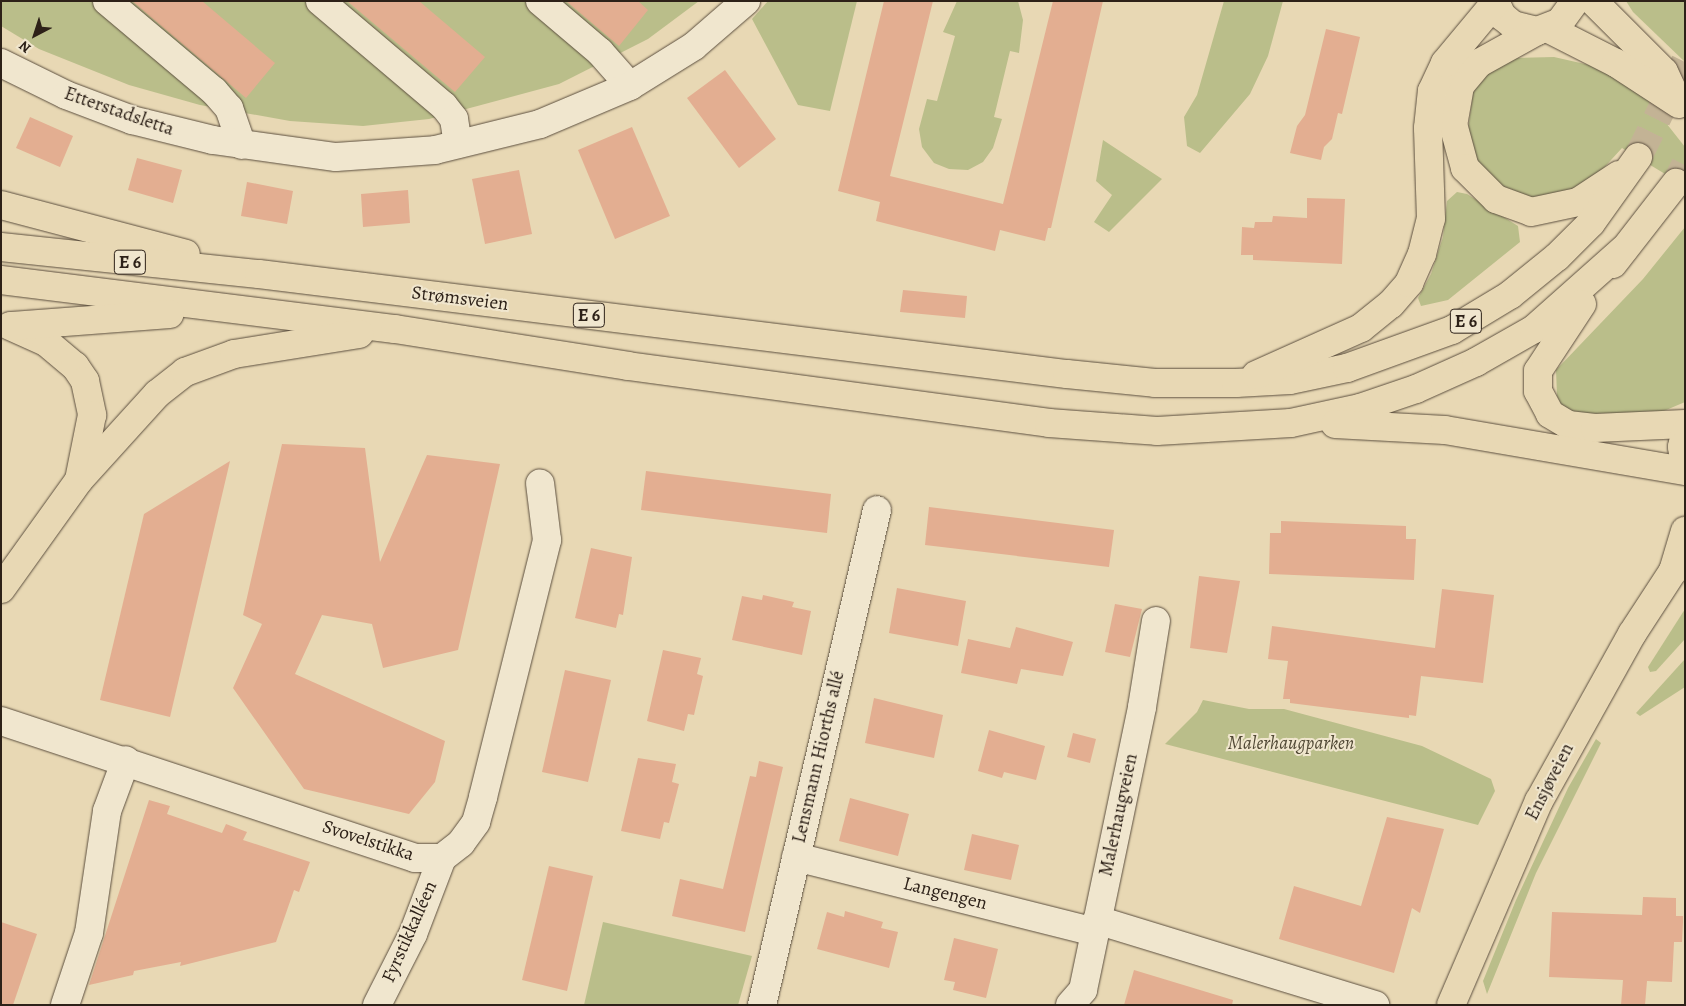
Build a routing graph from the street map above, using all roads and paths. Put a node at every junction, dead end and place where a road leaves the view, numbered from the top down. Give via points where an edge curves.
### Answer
1 (107, 1) edge
2 (320, 1) edge
3 (540, 1) edge
4 (746, 1) edge
5 (1575, 1) edge
6 (1593, 1) edge
7 (1495, 2) edge
8 (1543, 30) junction
9 (1, 63) edge
10 (630, 86) junction
11 (1682, 108) edge
12 (458, 144) junction
13 (242, 145) junction
14 (1676, 183) tunnel mouth
15 (1, 197) edge
16 (1, 205) edge
17 (66, 225) junction
18 (1, 246) edge
19 (1624, 249) junction
20 (259, 274) junction
21 (1, 280) edge
22 (244, 311) junction
23 (7, 326) edge
24 (395, 329) junction
25 (1236, 384) junction
26 (1291, 423) junction
27 (1685, 424) edge
28 (1685, 433) edge
29 (1685, 465) edge
30 (1685, 471) edge
31 (79, 480) junction
32 (540, 483) dead end
33 (877, 510) dead end
34 (1685, 530) edge
35 (1679, 565) edge
36 (1, 590) edge
37 (1156, 621) dead end
38 (1, 721) edge
39 (126, 760) junction
40 (796, 857) junction
41 (442, 858) junction
42 (1096, 926) junction
43 (65, 1005) edge
44 (377, 1005) edge
45 (762, 1005) edge
46 (1070, 1005) edge
47 (1375, 1005) edge
48 (1451, 1005) edge

1 - 13 street via 214,91 229,108
2 - 12 street via 444,106 454,119
3 - 10 street via 600,52
4 - 10 street, Etterstadsletta via 694,46
5 - 8 main road via 1569,13
6 - 11 main road via 1664,72
7 - 8 main road via 1513,25
7 - 25 main road via 1445,63 1432,91 1428,128 1431,219 1422,254 1409,283 1391,304 1361,328
8 - 11 main road via 1616,64
8 - 25 main road, E 6 via 1479,63 1460,86 1453,115 1454,136 1470,176 1506,204 1544,212 1578,202 1633,163 1591,223 1535,278 1452,330 1347,368 1290,380
9 - 13 street, Etterstadsletta via 66,95 132,120
10 - 12 street, Etterstadsletta via 540,124
12 - 13 street, Etterstadsletta via 435,150 336,157
14 - 19 main road, E 6
15 - 17 main road
16 - 17 main road
17 - 20 main road
18 - 20 main road, Strømsveien / E 6
19 - 26 main road, E 6 via 1534,329 1476,362 1360,408
19 - 27 main road, E 6 via 1547,353 1538,376 1539,397 1550,414 1574,426 1627,429
20 - 25 main road, Strømsveien / E 6 via 1155,383
21 - 22 main road, Strømsveien / E 6
22 - 23 main road via 118,316
22 - 24 main road, Strømsveien / E 6
23 - 31 main road via 46,342 75,366 85,380 92,415
24 - 26 main road, Strømsveien / E 6 via 628,366 1049,423 1157,431
24 - 31 main road via 234,354 194,367 157,394
26 - 30 main road, E 6 via 1445,430
28 - 29 main road via 1682,447
31 - 36 main road
32 - 41 street via 547,540 476,822 462,843
33 - 40 street, Lensmann Hiorths allé
34 - 35 main road, Ensjøveien
35 - 48 main road, Ensjøveien via 1586,713 1539,800
37 - 42 street, Malerhaugveien
38 - 39 street, Svovelstikka
39 - 41 street, Svovelstikka via 415,858
39 - 43 street via 107,811 89,933
40 - 42 street, Langengen
40 - 45 street, Lensmann Hiorths allé
41 - 44 street, Fyrstikkalléen via 413,934
42 - 46 street, Malerhaugveien via 1083,990
42 - 47 street, Langengen

